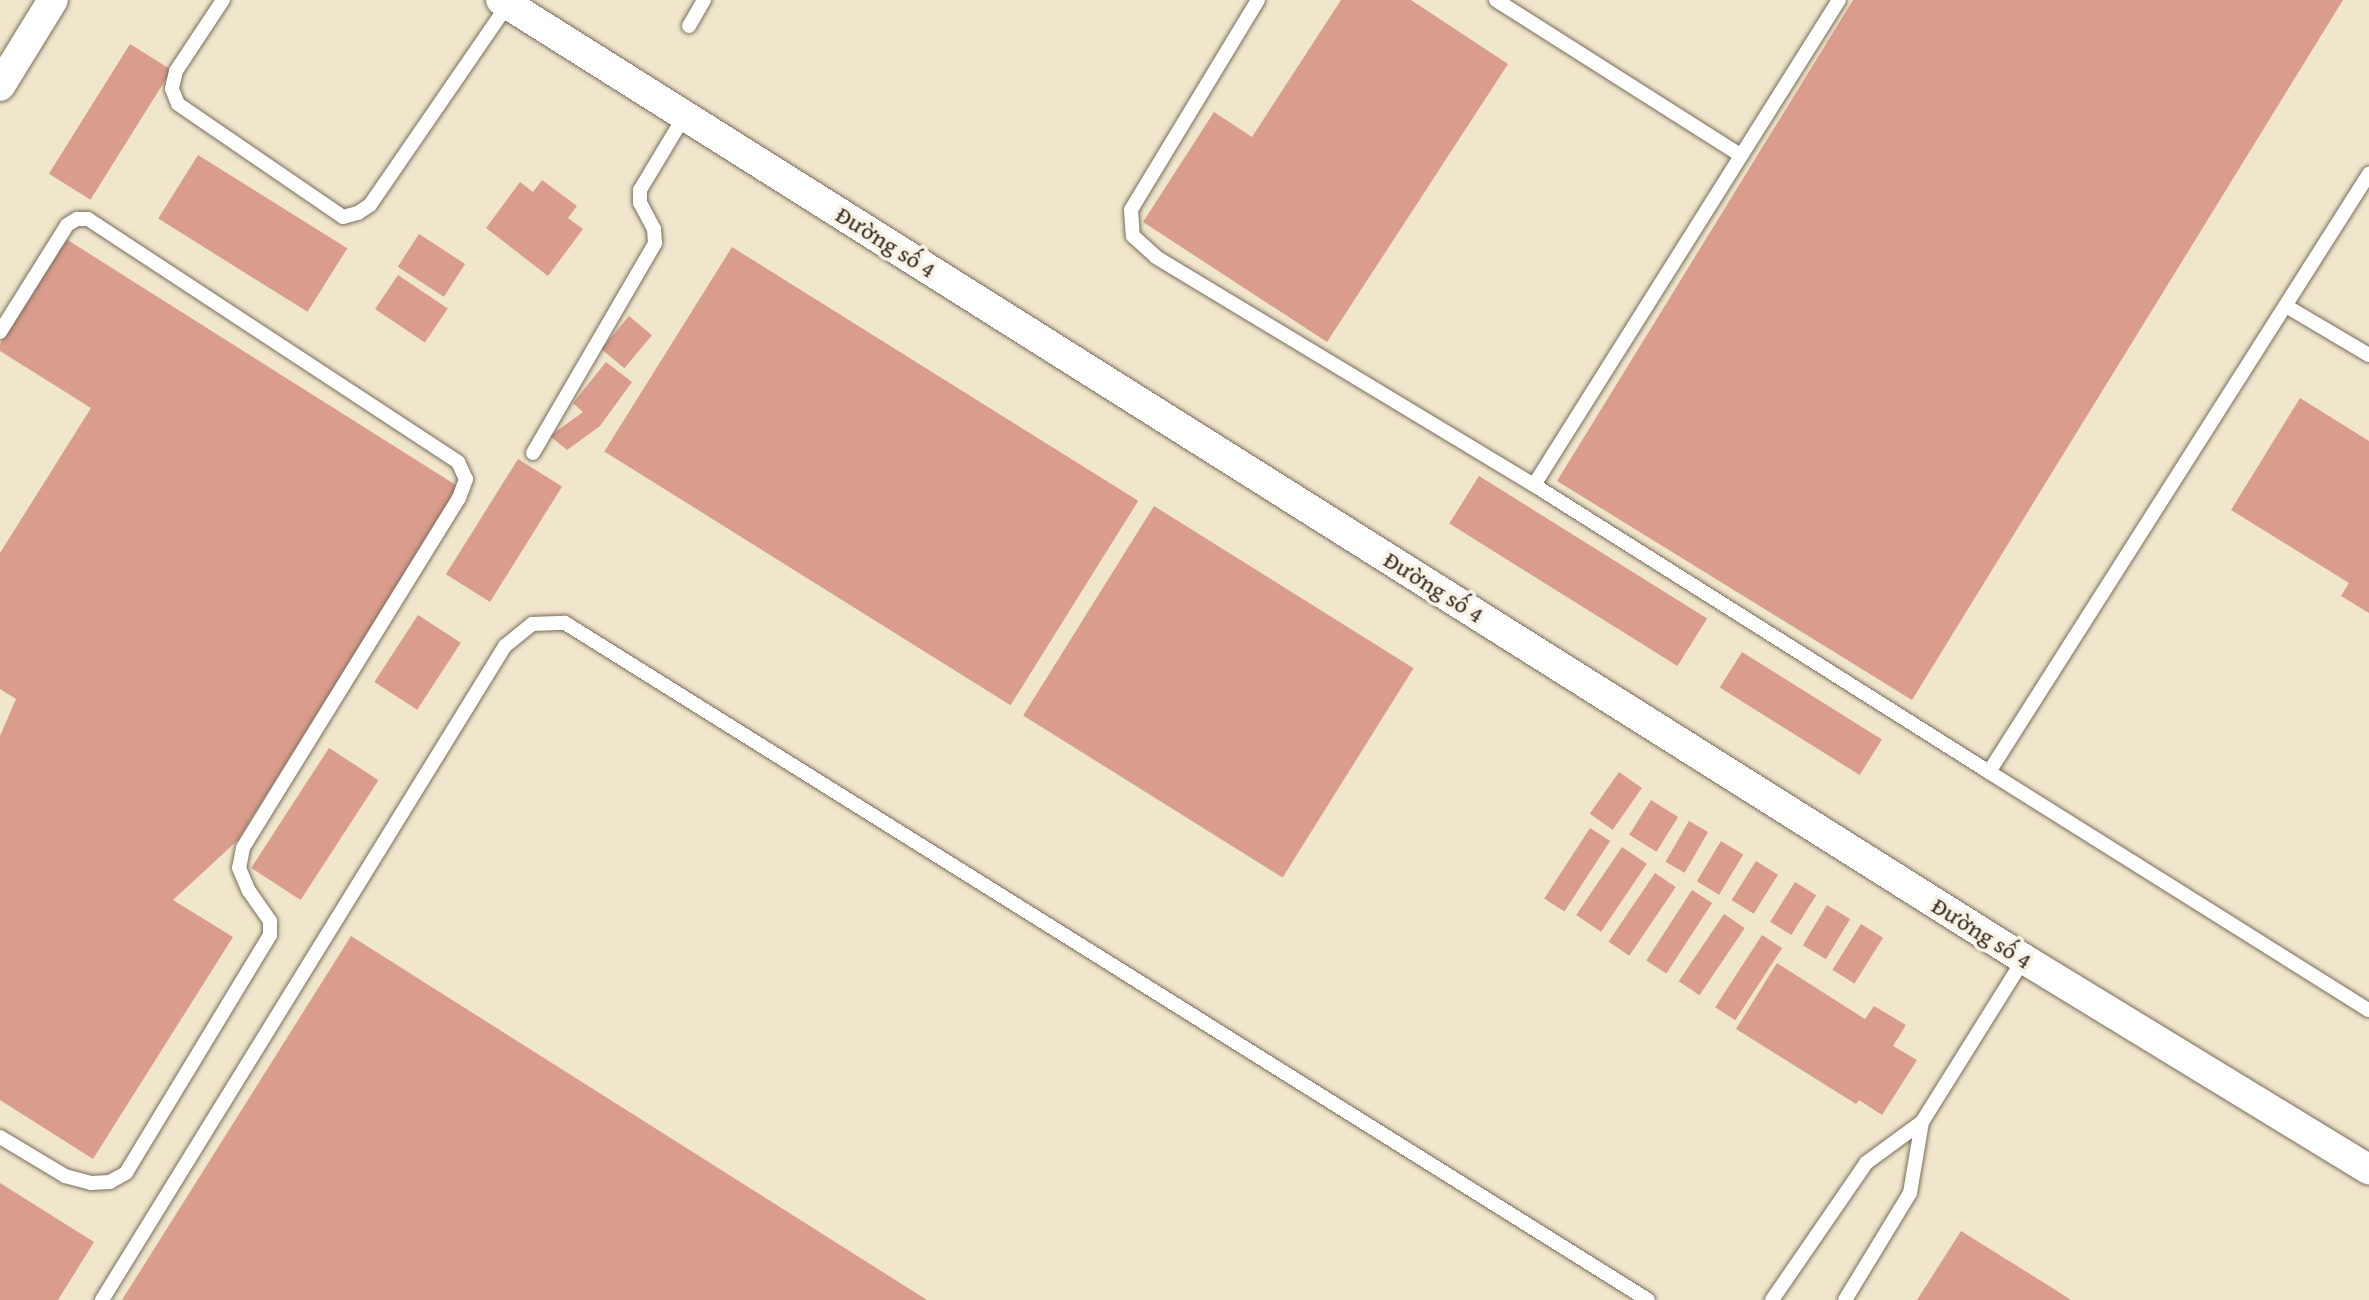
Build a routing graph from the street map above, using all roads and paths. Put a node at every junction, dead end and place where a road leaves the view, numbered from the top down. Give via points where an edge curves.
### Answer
1 (53, 0) edge
2 (223, 0) edge
3 (704, 0) edge
4 (1258, 0) edge
5 (1496, 0) edge
6 (1839, 0) edge
7 (505, 2) edge
8 (689, 26) dead end
9 (0, 86) edge
10 (685, 115) junction
11 (1740, 155) junction
12 (2369, 174) edge
13 (2286, 306) junction
14 (0, 332) edge
15 (2369, 355) edge
16 (533, 453) dead end
17 (1534, 485) junction
18 (1989, 772) junction
19 (2024, 959) junction
20 (2369, 1010) edge
21 (1922, 1122) junction
22 (0, 1137) edge
23 (2369, 1170) edge
24 (102, 1300) edge
25 (1648, 1300) edge
26 (1772, 1300) edge
27 (1845, 1300) edge

1 - 9 street
2 - 7 lane via 176,71 172,89 178,104 343,217 370,205
3 - 8 lane
4 - 17 lane via 1131,210 1133,236 1156,257
5 - 11 lane
6 - 11 lane
7 - 10 street, Đường số 4
10 - 16 lane via 640,190 655,243
10 - 19 street, Đường số 4
11 - 17 lane
12 - 13 lane
13 - 15 lane
13 - 18 lane
14 - 22 lane via 67,225 88,219 458,462 466,479 243,848 239,868 270,921 270,935 126,1173 110,1182 91,1183 65,1176
17 - 18 lane
18 - 20 lane
19 - 21 lane
19 - 23 street, Đường số 4
21 - 26 lane via 1866,1163
21 - 27 lane via 1910,1193
24 - 25 lane via 505,646 532,624 565,623

